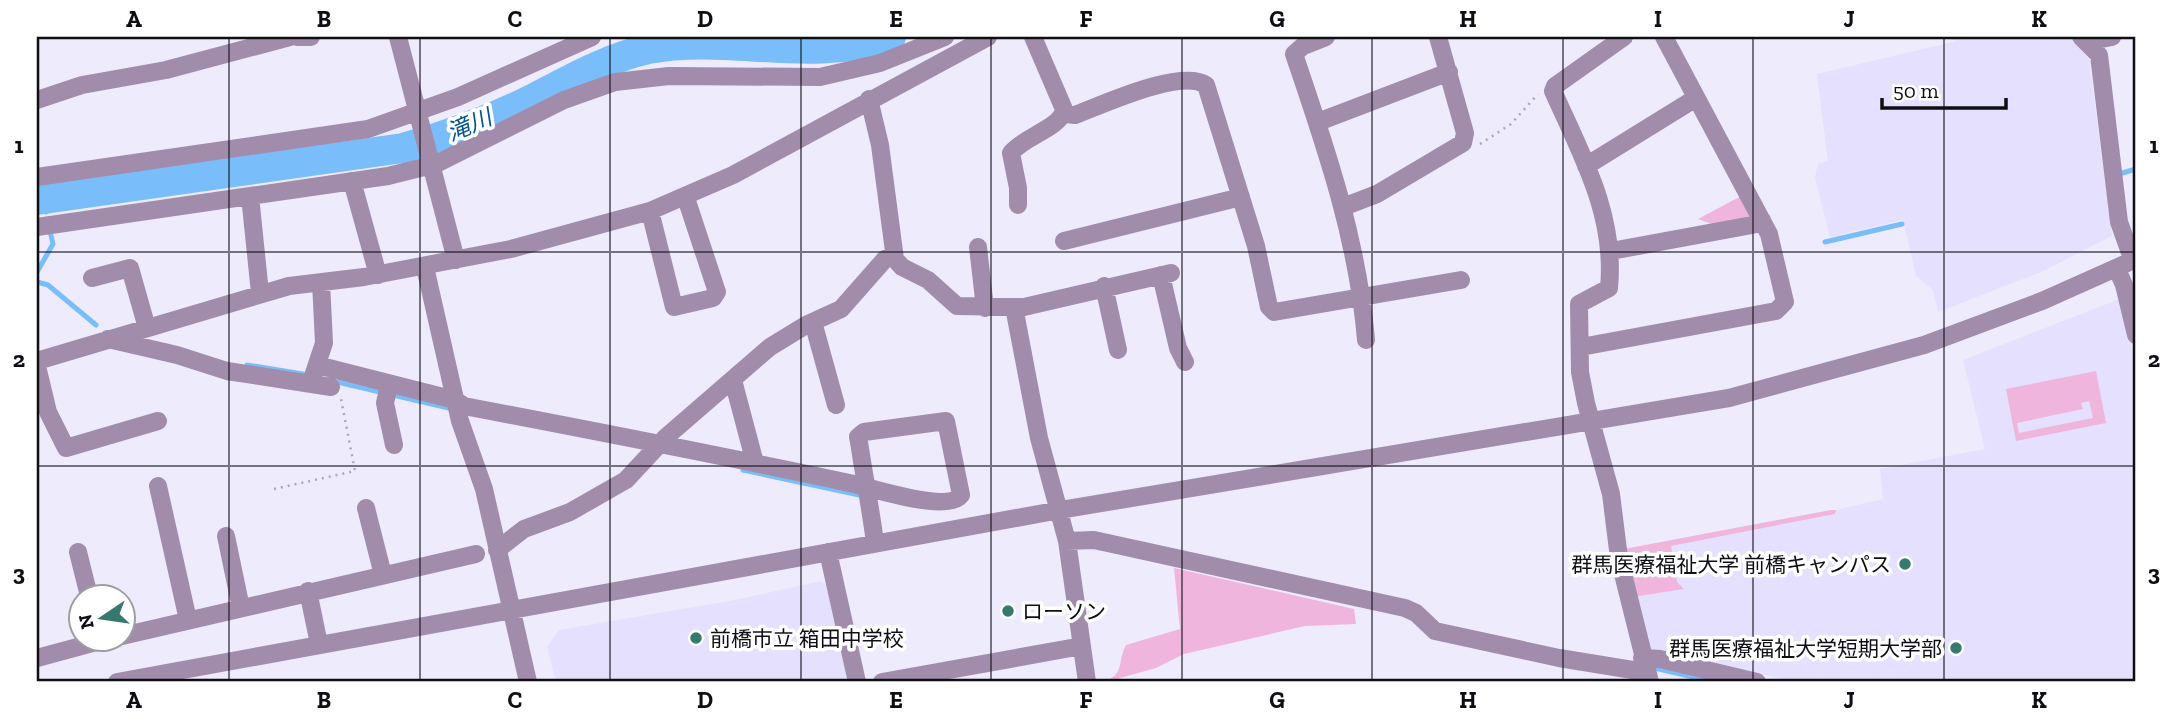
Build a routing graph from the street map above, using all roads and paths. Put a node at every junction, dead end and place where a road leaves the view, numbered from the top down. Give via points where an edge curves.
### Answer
1 (284, 37) edge
2 (290, 37) edge
3 (297, 37) edge
4 (310, 37) edge
5 (398, 37) edge
6 (592, 37) edge
7 (946, 37) edge
8 (988, 37) edge
9 (1033, 37) edge
10 (1326, 37) edge
11 (1438, 37) edge
12 (1624, 37) edge
13 (1664, 37) edge
14 (2112, 37) edge
15 (2084, 40) edge
16 (962, 42) edge
17 (1449, 72) junction
18 (1696, 98) junction
19 (869, 99) junction
20 (37, 100) edge
21 (1064, 111) junction
22 (417, 113) junction
23 (1318, 122) junction
24 (430, 163) junction
25 (1586, 166) junction
26 (37, 177) edge
27 (352, 181) junction
28 (250, 196) junction
29 (1241, 197) junction
30 (686, 198) junction
31 (1018, 205) dead end
32 (1343, 207) junction
33 (650, 211) junction
34 (1762, 220) junction
35 (37, 227) edge
36 (1064, 240) dead end
37 (978, 247) dead end
38 (1611, 251) junction
39 (894, 255) junction
40 (456, 260) junction
41 (2135, 260) edge
42 (425, 267) junction
43 (2117, 269) junction
44 (378, 275) junction
45 (92, 278) dead end
46 (1461, 280) dead end
47 (321, 282) junction
48 (1104, 286) junction
49 (260, 293) junction
50 (1363, 297) junction
51 (1014, 307) junction
52 (985, 308) junction
53 (813, 322) junction
54 (146, 328) junction
55 (2136, 335) edge
56 (108, 340) junction
57 (1366, 340) dead end
58 (1581, 347) junction
59 (1118, 350) dead end
60 (1185, 362) dead end
61 (37, 364) edge
62 (313, 375) junction
63 (733, 380) junction
64 (331, 387) joint
65 (387, 391) junction
66 (455, 400) junction
67 (836, 405) dead end
68 (158, 421) dead end
69 (1591, 423) junction
70 (394, 445) dead end
71 (657, 447) junction
72 (755, 463) junction
73 (158, 485) dead end
74 (866, 487) junction
75 (274, 489) dead end
76 (366, 508) dead end
77 (1060, 510) junction
78 (226, 536) dead end
79 (1067, 541) junction
80 (875, 543) junction
81 (497, 550) junction
82 (78, 552) dead end
83 (828, 552) junction
84 (476, 554) dead end
85 (383, 575) junction
86 (85, 582) edge
87 (308, 591) junction
88 (241, 608) junction
89 (511, 608) junction
90 (188, 620) junction
91 (136, 633) edge
92 (319, 644) junction
93 (1082, 646) junction
94 (66, 650) edge
95 (37, 658) edge
96 (1645, 669) edge
97 (975, 674) edge
98 (117, 682) edge
99 (528, 682) edge
100 (857, 682) edge
101 (882, 682) edge
102 (1087, 682) edge
103 (1756, 682) edge

1 - 2 street
1 - 20 street
3 - 4 street
5 - 22 street
6 - 22 street
7 - 24 street via 880,63 820,77 669,76 615,82 564,100
8 - 16 street
9 - 21 street
10 - 23 street via 1294,54
11 - 17 street
12 - 25 street via 1553,91
13 - 18 street
14 - 15 street
15 - 41 street via 2099,55 2119,222
16 - 19 street
17 - 23 street
17 - 32 street via 1465,133 1463,142 1377,194
18 - 25 street
18 - 34 street
19 - 30 street
19 - 39 street via 880,145
21 - 29 street via 1075,115 1140,90 1202,82
21 - 31 street via 1058,122 1034,133 1011,153
22 - 24 street
22 - 26 street via 351,132
23 - 32 street
24 - 27 street
24 - 40 street
25 - 38 street via 1602,204
27 - 28 street
27 - 44 street
28 - 35 street
28 - 49 street
29 - 36 street
29 - 50 street via 1271,310
30 - 33 street
30 - 33 street via 716,292 713,298 674,307
32 - 50 street
33 - 40 street via 562,237
34 - 38 street
34 - 58 street via 1775,249 1785,297 1780,309
37 - 52 street
38 - 58 street via 1609,288 1579,304
39 - 52 street via 902,267 928,280 957,306
39 - 53 street via 885,259 841,309
40 - 42 street
41 - 43 street
42 - 44 street
42 - 66 street
43 - 55 street
43 - 69 street via 1984,324 1879,359 1729,398
44 - 47 street
45 - 54 street via 130,268
46 - 50 street
47 - 49 street
47 - 62 street via 324,343
48 - 51 street
48 - 59 street
48 - 60 street via 1166,274 1178,348
49 - 54 street
50 - 57 street
51 - 52 street
51 - 77 street via 1039,438
53 - 63 street via 769,347
53 - 67 street
54 - 56 street
56 - 61 street
56 - 62 street via 227,371
58 - 69 street via 1580,372
61 - 68 street via 48,412 66,448
62 - 64 street
62 - 65 street
63 - 71 street
63 - 72 street
64 - 75 path via 340,393 355,471
65 - 66 street
65 - 70 street
66 - 71 street via 464,406
66 - 81 street via 484,489
69 - 77 street
69 - 96 street via 1611,494 1619,558
71 - 72 street
71 - 81 street via 619,485 524,529
72 - 74 street
73 - 90 street
74 - 74 street via 860,434 946,421 960,498 932,502
74 - 80 street
76 - 85 street
77 - 79 street
77 - 80 street
78 - 88 street
79 - 93 street
79 - 96 street via 1094,540 1405,608 1435,631 1559,659
80 - 83 street
81 - 89 street
82 - 86 street
83 - 89 street
83 - 100 street
84 - 85 street
85 - 87 street
87 - 88 street
87 - 92 street
88 - 90 street
89 - 92 street
89 - 99 street
90 - 91 street
92 - 98 street
93 - 97 street
93 - 102 street
94 - 95 street
96 - 103 street
97 - 101 street

